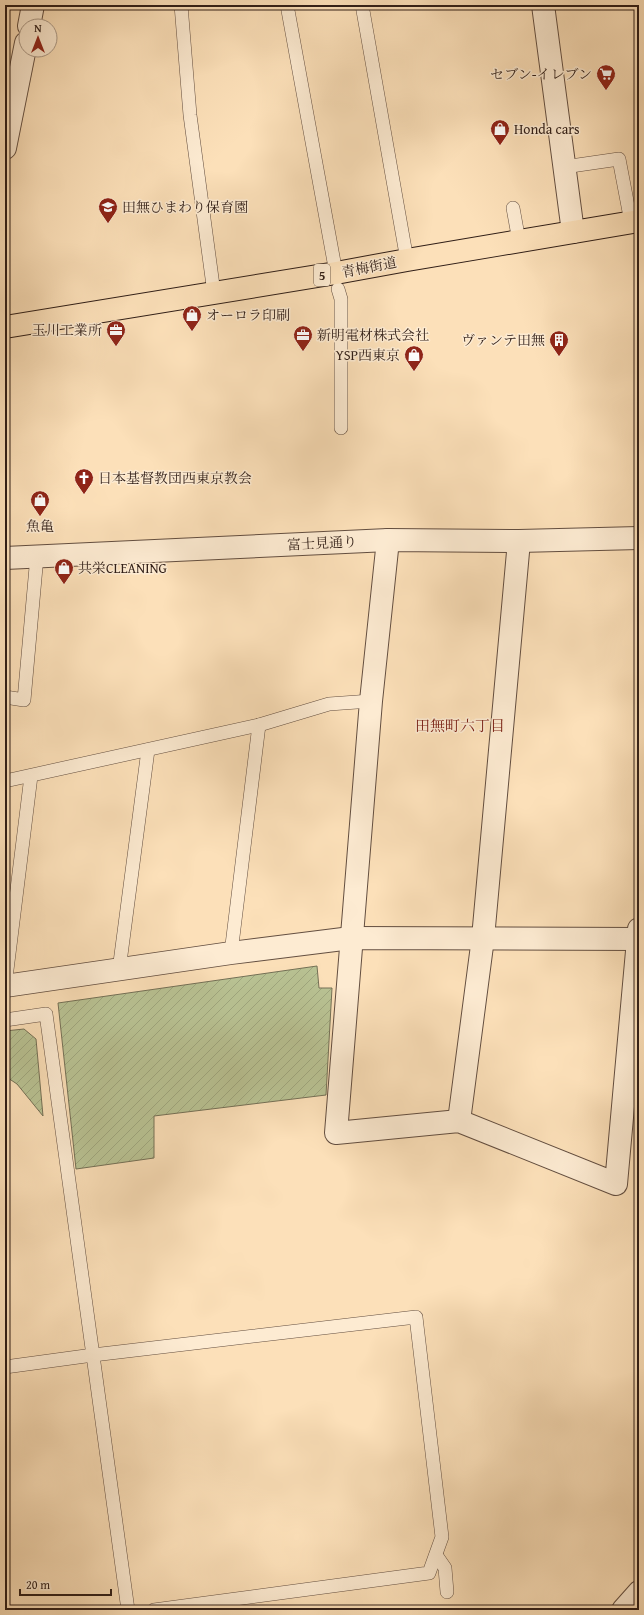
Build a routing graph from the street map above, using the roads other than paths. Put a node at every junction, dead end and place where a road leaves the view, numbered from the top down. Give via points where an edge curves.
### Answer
1 (33, 5) edge
2 (181, 5) edge
3 (287, 5) edge
4 (362, 5) edge
5 (543, 5) edge
6 (31, 18) edge
7 (23, 58) edge
8 (5, 148) edge
9 (564, 167) junction
10 (513, 208) dead end
11 (635, 222) edge
12 (574, 232) junction
13 (520, 241) junction
14 (407, 260) junction
15 (337, 281) junction
16 (214, 293) junction
17 (5, 327) edge
18 (341, 428) dead end
19 (639, 538) edge
20 (388, 540) junction
21 (519, 541) junction
22 (37, 556) junction
23 (5, 558) edge
24 (5, 697) edge
25 (371, 701) junction
26 (260, 725) junction
27 (148, 750) junction
28 (31, 776) junction
29 (5, 781) edge
30 (639, 935) edge
31 (351, 938) junction
32 (483, 938) junction
33 (231, 953) junction
34 (119, 970) junction
35 (5, 986) edge
36 (5, 1020) edge
37 (459, 1121) junction
38 (93, 1355) junction
39 (5, 1367) edge
40 (436, 1555) junction
41 (447, 1592) dead end
42 (639, 1592) edge
43 (128, 1610) edge
44 (154, 1610) edge
45 (623, 1610) edge

1 - 6 street
2 - 16 lane via 190,114
3 - 15 lane
4 - 14 lane
5 - 9 street
7 - 8 street
9 - 11 lane via 618,159
9 - 12 street
10 - 13 lane
11 - 12 main road, 青梅街道 / 5
12 - 13 main road, 青梅街道 / 5
13 - 14 main road, 青梅街道 / 5
14 - 15 main road, 青梅街道 / 5
15 - 16 main road, 青梅街道 / 5
15 - 18 lane via 341,299
16 - 17 main road, 青梅街道 / 5
19 - 21 street, 富士見通り
20 - 21 street, 富士見通り
20 - 22 street, 富士見通り
20 - 25 street
21 - 32 street
22 - 23 street, 富士見通り
22 - 24 lane via 24,700
25 - 26 lane via 329,704
25 - 31 street
26 - 27 lane
26 - 33 lane
27 - 28 lane
27 - 34 lane
28 - 29 lane
28 - 35 lane
30 - 32 street
30 - 37 street via 616,1184
31 - 32 street
31 - 33 street
31 - 37 street via 336,1133
32 - 37 street
33 - 34 street
34 - 35 street
36 - 38 lane via 46,1014
38 - 39 lane
38 - 40 lane via 416,1317 442,1538
38 - 43 lane
40 - 41 lane via 444,1568
40 - 44 lane via 429,1573
42 - 45 street

